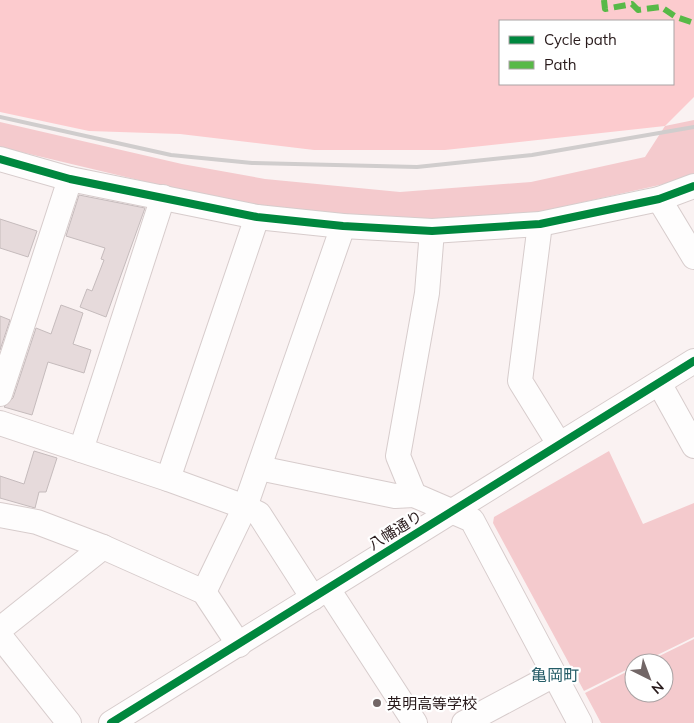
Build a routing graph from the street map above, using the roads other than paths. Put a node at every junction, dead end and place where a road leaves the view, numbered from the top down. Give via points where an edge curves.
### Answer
1 (0, 160) edge
2 (70, 179) junction
3 (694, 186) edge
4 (163, 197) junction
5 (659, 199) junction
6 (257, 217) junction
7 (540, 224) junction
8 (343, 226) junction
9 (432, 230) junction
10 (694, 257) edge
11 (694, 361) edge
12 (659, 383) junction
13 (0, 394) edge
14 (0, 423) edge
15 (559, 444) junction
16 (694, 446) edge
17 (81, 450) junction
18 (259, 468) junction
19 (168, 479) junction
20 (414, 495) junction
21 (245, 507) junction
22 (450, 512) junction
23 (0, 515) edge
24 (103, 548) junction
25 (204, 592) junction
26 (320, 594) junction
27 (0, 629) edge
28 (0, 636) edge
29 (239, 645) junction
30 (554, 675) junction
31 (69, 723) edge
32 (111, 723) edge
33 (415, 723) edge
34 (464, 723) edge
35 (580, 723) edge

1 - 2 street
2 - 4 street
2 - 13 street
3 - 5 street
4 - 6 street
4 - 17 street
5 - 7 street
5 - 10 street
6 - 8 street
6 - 19 street
7 - 9 street
7 - 15 street via 520,381
8 - 9 street
8 - 18 street
9 - 20 street via 427,292 398,456
11 - 12 street, 八幡通り
12 - 15 street, 八幡通り
12 - 16 street
14 - 17 street
15 - 22 street, 八幡通り
17 - 19 street
18 - 20 street via 395,496
18 - 21 street
19 - 21 street
20 - 22 street
21 - 25 street
21 - 26 street via 259,514
22 - 26 street, 八幡通り
22 - 30 street via 472,520
23 - 24 street via 37,522
24 - 25 street
24 - 27 street
25 - 29 street
26 - 29 street, 八幡通り
26 - 33 street
28 - 31 street
29 - 32 street, 八幡通り
30 - 34 street
30 - 35 street

